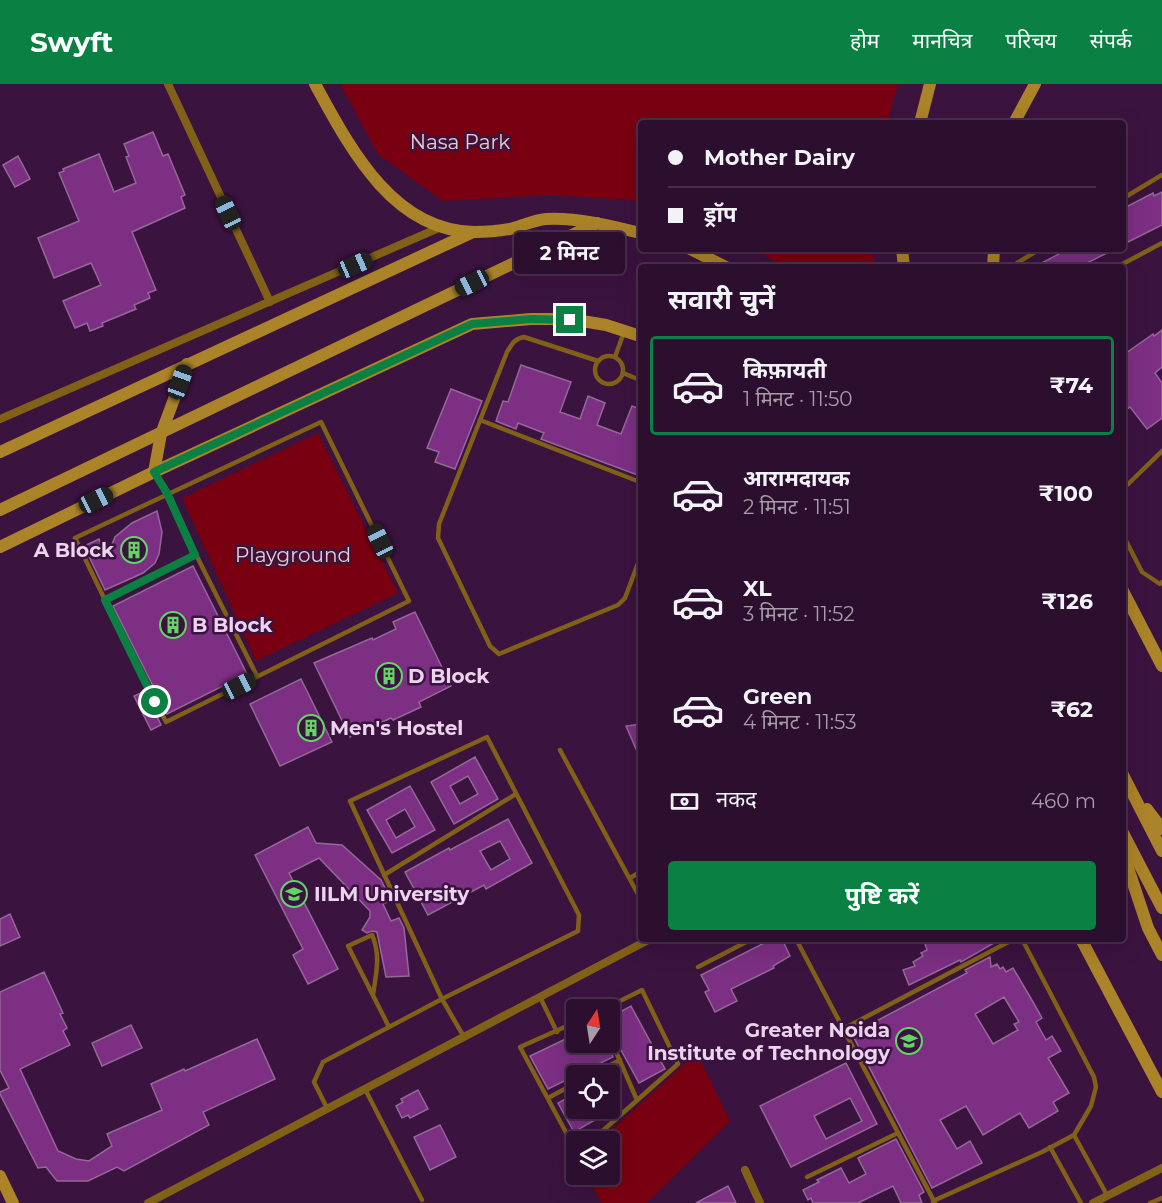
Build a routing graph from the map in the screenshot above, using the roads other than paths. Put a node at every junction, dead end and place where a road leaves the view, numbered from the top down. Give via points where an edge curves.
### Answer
1 (168, 84) edge
2 (315, 84) edge
3 (930, 84) edge
4 (1035, 84) edge
5 (921, 120) edge
6 (1016, 120) edge
7 (1162, 175) edge
8 (1126, 198) edge
9 (597, 223) junction
10 (441, 227) junction
11 (473, 232) junction
12 (638, 232) edge
13 (1162, 243) edge
14 (696, 252) edge
15 (1035, 252) edge
16 (720, 264) edge
17 (1017, 264) edge
18 (1123, 264) edge
19 (270, 302) junction
20 (624, 330) junction
21 (638, 335) edge
22 (615, 357) junction
23 (598, 361) junction
24 (187, 364) junction
25 (623, 373) junction
26 (638, 379) edge
27 (0, 419) edge
28 (480, 420) junction
29 (161, 434) junction
30 (1162, 451) edge
31 (0, 452) edge
32 (154, 472) junction
33 (638, 481) edge
34 (1126, 486) edge
35 (167, 493) junction
36 (0, 510) edge
37 (1126, 541) edge
38 (0, 547) edge
39 (195, 555) junction
40 (638, 563) edge
41 (1162, 582) edge
42 (105, 600) junction
43 (1126, 601) edge
44 (1149, 642) junction
45 (1162, 649) edge
46 (1162, 666) edge
47 (257, 676) junction
48 (560, 750) dead end
49 (1126, 780) edge
50 (1128, 784) junction
51 (516, 794) junction
52 (1162, 829) edge
53 (1126, 839) edge
54 (1162, 851) edge
55 (1126, 862) edge
56 (638, 873) edge
57 (384, 874) junction
58 (630, 878) junction
59 (638, 894) edge
60 (1162, 909) edge
61 (644, 942) edge
62 (746, 942) edge
63 (798, 942) edge
64 (1008, 942) edge
65 (1024, 942) edge
66 (1083, 942) edge
67 (1162, 955) edge
68 (698, 967) dead end
69 (373, 995) junction
70 (540, 997) junction
71 (442, 999) junction
72 (620, 1001) edge
73 (389, 1027) junction
74 (566, 1028) edge
75 (843, 1029) junction
76 (557, 1032) junction
77 (464, 1037) junction
78 (617, 1053) edge
79 (620, 1060) junction
80 (611, 1065) edge
81 (566, 1088) edge
82 (365, 1089) junction
83 (1162, 1092) edge
84 (548, 1098) junction
85 (637, 1100) junction
86 (327, 1108) junction
87 (602, 1131) edge
88 (566, 1132) edge
89 (898, 1133) junction
90 (1074, 1135) junction
91 (1050, 1147) junction
92 (1162, 1167) edge
93 (745, 1170) dead end
94 (0, 1176) edge
95 (807, 1177) dead end
96 (1107, 1196) junction
97 (1162, 1198) edge
98 (422, 1200) dead end
99 (934, 1202) edge
100 (13, 1203) edge
101 (148, 1203) edge
102 (760, 1203) edge
103 (1081, 1203) edge
104 (1093, 1203) edge
105 (1150, 1203) edge

1 - 19 street
2 - 10 street via 370,174 413,214
3 - 5 street
4 - 6 street
7 - 8 lane
9 - 11 street via 545,219 508,229
9 - 12 street
9 - 29 street
10 - 11 street
10 - 19 street
11 - 24 street
13 - 18 lane
14 - 16 street
15 - 17 lane
19 - 27 street
20 - 21 street
20 - 22 lane
20 - 32 street via 570,320 472,324
22 - 23 lane
22 - 25 lane via 622,364
23 - 25 lane via 596,374 601,382 615,383
23 - 28 lane via 531,339 516,339
24 - 29 street
24 - 31 street
25 - 26 lane
28 - 33 lane
28 - 40 lane via 438,538 494,651 499,654 618,605 625,598
29 - 32 street
29 - 36 street
30 - 34 lane
32 - 35 lane
32 - 38 street
35 - 39 lane
35 - 42 lane via 75,538
35 - 47 lane via 321,422 409,600
37 - 41 lane via 1142,572
39 - 42 lane
39 - 47 lane
42 - 47 lane via 166,722
43 - 44 street
44 - 45 street
44 - 46 street
48 - 58 lane
49 - 50 street
50 - 52 street
50 - 54 street
51 - 57 lane
51 - 57 lane via 487,737 350,801
51 - 71 lane via 579,915 578,931
53 - 60 street
55 - 67 street via 1148,928
56 - 58 lane
57 - 71 lane
58 - 59 lane
61 - 70 street
62 - 68 lane
63 - 75 lane
64 - 75 lane
65 - 90 lane via 1094,1077 1091,1106
66 - 83 street
69 - 69 lane via 348,946 372,934 378,957
69 - 73 lane
70 - 76 lane
70 - 77 street
71 - 73 lane
71 - 77 lane
72 - 85 lane via 642,990 678,1064
73 - 86 lane via 323,1062 314,1082
74 - 76 lane
75 - 89 lane
76 - 84 lane via 520,1047
77 - 82 street
78 - 79 lane
79 - 80 lane
79 - 85 lane
81 - 84 lane
82 - 86 street
82 - 98 lane
84 - 88 lane
85 - 87 lane
86 - 101 street
89 - 95 lane
89 - 99 lane
90 - 91 lane
90 - 96 lane
91 - 99 lane
91 - 103 lane
92 - 96 street
93 - 102 street
94 - 100 street
96 - 104 street
97 - 105 lane

